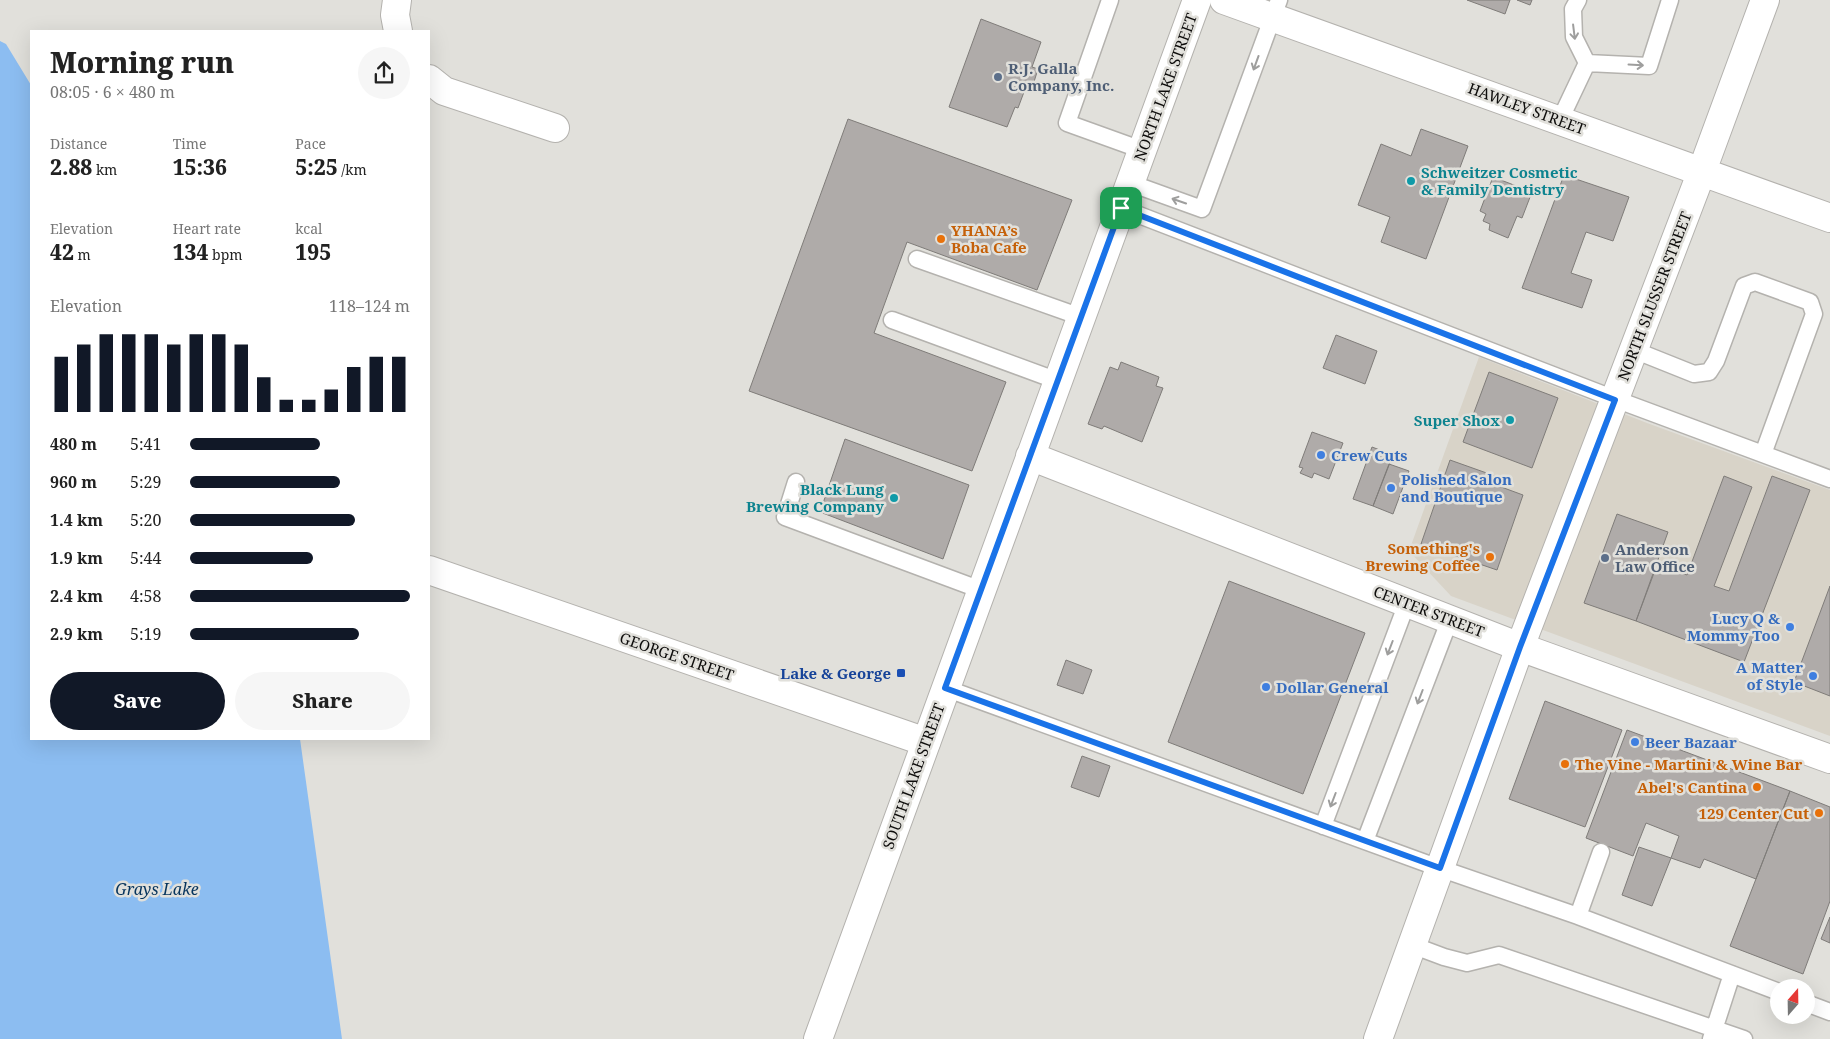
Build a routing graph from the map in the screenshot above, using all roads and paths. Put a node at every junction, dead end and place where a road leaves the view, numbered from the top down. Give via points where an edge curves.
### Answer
1 (397, 0) edge
2 (1110, 0) edge
3 (1197, 0) edge
4 (1224, 0) edge
5 (1578, 0) edge
6 (1670, 0) edge
7 (1765, 0) edge
8 (1276, 9) edge
9 (398, 30) edge
10 (1587, 63) junction
11 (430, 79) edge
12 (1560, 120) junction
13 (556, 128) dead end
14 (1142, 150) junction
15 (1702, 171) junction
16 (1125, 196) junction
17 (1830, 218) edge
18 (917, 259) dead end
19 (1081, 317) junction
20 (892, 320) dead end
21 (1634, 350) junction
22 (1058, 381) junction
23 (1615, 400) junction
24 (1763, 454) junction
25 (1030, 456) junction
26 (1830, 479) edge
27 (796, 482) dead end
28 (430, 570) edge
29 (981, 590) junction
30 (1407, 603) junction
31 (1450, 619) junction
32 (1520, 647) junction
33 (945, 688) junction
34 (926, 742) junction
35 (1830, 759) edge
36 (1323, 826) junction
37 (1365, 841) junction
38 (1601, 852) dead end
39 (1440, 868) junction
40 (1578, 916) junction
41 (1412, 946) junction
42 (1732, 974) junction
43 (1770, 989) edge
44 (1815, 1006) edge
45 (1830, 1012) edge
46 (1713, 1034) edge
47 (818, 1039) edge
48 (1378, 1039) edge
49 (1744, 1039) edge

1 - 9 street
2 - 14 lane via 1067,123
3 - 14 street, NORTH LAKE STREET
4 - 8 street, HAWLEY STREET
5 -> 10 lane via 1573,9 1574,37
10 -> 6 lane via 1649,66
7 - 15 street, NORTH SLUSSER STREET
8 - 12 street, HAWLEY STREET
8 -> 16 lane via 1202,209
10 - 12 lane
11 - 13 street via 444,90
12 - 15 street, HAWLEY STREET
14 - 16 street, NORTH LAKE STREET
15 - 17 street, HAWLEY STREET
15 - 21 street, NORTH SLUSSER STREET
16 - 19 street, NORTH LAKE STREET
16 - 23 lane
18 - 19 lane
19 - 22 street, NORTH LAKE STREET
20 - 22 lane
21 - 23 street, NORTH SLUSSER STREET
21 - 24 lane via 1694,374 1709,372 1744,286 1755,282 1810,302 1814,314
22 - 25 street, NORTH LAKE STREET
23 - 24 lane
23 - 32 street, NORTH SLUSSER STREET
24 - 26 lane
25 - 29 street, SOUTH LAKE STREET
25 - 30 street, CENTER STREET
27 - 29 lane via 785,517
28 - 34 street, GEORGE STREET
29 - 33 street, SOUTH LAKE STREET
30 - 31 street, CENTER STREET
30 -> 36 lane
31 - 32 street, CENTER STREET
31 -> 37 lane
32 - 35 street, CENTER STREET
32 - 39 street, NORTH SLUSSER STREET
33 - 34 street, SOUTH LAKE STREET
33 - 36 lane
34 - 47 street, SOUTH LAKE STREET
36 - 37 lane
37 - 39 lane
38 - 40 lane
39 - 40 lane
39 - 41 street, NORTH SLUSSER STREET
40 - 42 lane
41 - 46 lane via 1467,963 1499,955
41 - 48 street, NORTH SLUSSER STREET
42 - 43 lane
42 - 46 lane
44 - 45 lane
46 - 49 lane

